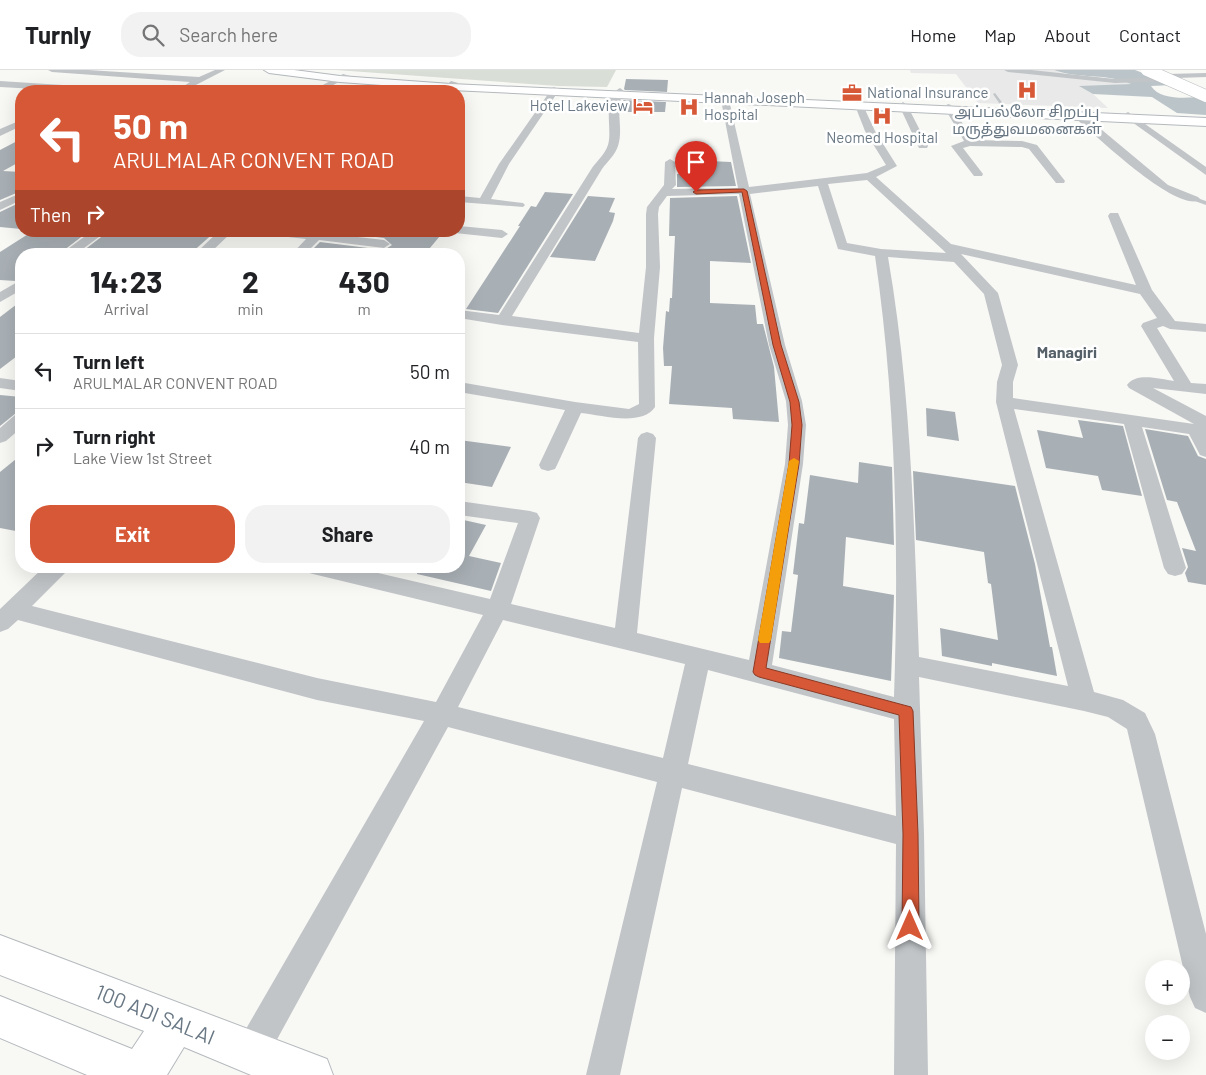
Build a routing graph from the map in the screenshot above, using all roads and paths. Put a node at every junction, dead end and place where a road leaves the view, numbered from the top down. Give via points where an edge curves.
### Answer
1 (52, 70) edge
2 (221, 70) edge
3 (269, 70) edge
4 (298, 70) edge
5 (1008, 70) edge
6 (1147, 70) edge
7 (1151, 70) edge
8 (1190, 70) edge
9 (80, 71) edge
10 (111, 72) edge
11 (1204, 75) edge
12 (343, 78) junction
13 (200, 80) junction
14 (0, 84) edge
15 (15, 85) edge
16 (80, 85) edge
17 (190, 85) edge
18 (328, 85) edge
19 (425, 85) edge
20 (465, 87) edge
21 (555, 90) junction
22 (618, 93) junction
23 (996, 94) dead end
24 (1206, 95) edge
25 (726, 98) junction
26 (859, 104) junction
27 (904, 107) junction
28 (949, 108) junction
29 (1006, 111) junction
30 (1078, 115) junction
31 (1130, 117) junction
32 (1206, 121) edge
33 (0, 125) edge
34 (15, 125) edge
35 (15, 127) edge
36 (0, 133) edge
37 (970, 143) junction
38 (923, 146) dead end
39 (670, 162) dead end
40 (1206, 172) edge
41 (978, 174) dead end
42 (869, 176) junction
43 (1060, 181) dead end
44 (822, 182) junction
45 (744, 191) junction
46 (664, 193) junction
47 (465, 200) edge
48 (1194, 200) joint
49 (15, 201) edge
50 (482, 202) junction
51 (1206, 203) edge
52 (519, 205) dead end
53 (0, 207) edge
54 (1114, 216) dead end
55 (465, 231) edge
56 (502, 234) dead end
57 (92, 237) edge
58 (220, 237) edge
59 (315, 237) edge
60 (330, 237) edge
61 (76, 248) edge
62 (208, 248) edge
63 (304, 248) edge
64 (380, 248) edge
65 (881, 252) junction
66 (953, 252) junction
67 (15, 288) edge
68 (1145, 291) junction
69 (0, 298) edge
70 (465, 315) edge
71 (1166, 320) junction
72 (502, 321) junction
73 (1206, 328) edge
74 (646, 338) junction
75 (0, 383) edge
76 (15, 385) edge
77 (1186, 387) junction
78 (465, 388) edge
79 (1206, 389) edge
80 (1004, 402) junction
81 (575, 407) junction
82 (1131, 420) junction
83 (15, 424) edge
84 (1202, 428) edge
85 (0, 437) edge
86 (647, 438) dead end
87 (1206, 451) edge
88 (548, 465) dead end
89 (465, 509) edge
90 (1175, 568) dead end
91 (52, 573) edge
92 (343, 573) edge
93 (498, 609) junction
94 (7, 617) edge
95 (626, 639) junction
96 (699, 657) junction
97 (907, 665) junction
98 (759, 672) junction
99 (1084, 700) junction
100 (906, 711) junction
101 (442, 714) junction
102 (672, 773) junction
103 (910, 834) junction
104 (0, 955) edge
105 (1206, 997) edge
106 (0, 1017) edge
107 (175, 1022) junction
108 (251, 1053) junction
109 (141, 1075) edge
110 (311, 1075) edge
111 (603, 1075) edge
112 (910, 1075) edge

1 - 9 street
2 - 13 street
3 - 12 main road
4 - 12 main road
5 - 11 street via 1122,81
6 - 24 main road, bridge
7 - 24 main road, bridge
8 - 11 street
9 - 10 street
10 - 13 street
10 - 16 street
12 - 18 street
12 - 19 main road
13 - 17 street
14 - 15 street
20 - 21 main road
21 - 22 main road
21 - 50 street
22 - 25 main road
22 - 72 street via 613,105 615,140 612,148
23 - 29 lane
25 - 26 main road
25 - 45 street
26 - 27 main road
26 - 42 street via 870,131 892,166
27 - 28 main road
27 - 38 street
28 - 29 main road
28 - 37 street
29 - 30 main road
30 - 31 main road
30 - 48 street via 1164,187
31 - 32 main road
31 - 40 street
33 - 34 street
35 - 36 street
37 - 41 street via 956,146
37 - 43 street via 1033,147
39 - 46 street via 670,184
42 - 44 street
42 - 66 street
44 - 45 street
44 - 65 street via 842,246
45 - 46 street
45 - 98 street via 797,425 794,464
46 - 74 street via 653,206 652,214 653,267
47 - 50 street
48 - 51 lane
49 - 53 street
50 - 52 street
54 - 68 street
55 - 56 street
57 - 61 street
58 - 62 street
59 - 63 street
60 - 64 street via 387,241
65 - 66 street
65 - 97 street via 891,304 903,450
66 - 68 street
66 - 80 street via 992,293 1010,365
67 - 69 street
68 - 71 street
70 - 72 street
71 - 73 street via 1170,325
71 - 77 street via 1148,326
72 - 74 street
74 - 81 street via 647,407 631,414
75 - 76 street
77 - 79 street
77 - 84 street via 1142,382 1135,385
78 - 81 street
80 - 82 street
80 - 99 street
81 - 88 street
82 - 84 street
82 - 90 street
83 - 85 street
84 - 87 street
86 - 95 street
89 - 93 street via 530,518
91 - 94 street
92 - 93 street
93 - 95 street
93 - 101 street
94 - 101 street
95 - 96 street
96 - 98 street
96 - 102 street
97 - 99 street
97 - 100 street
98 - 100 street
99 - 105 street via 1114,708 1136,721 1142,734
100 - 103 street
101 - 102 street
101 - 108 street
102 - 103 street
102 - 111 street
103 - 112 street
104 - 107 main road, 100 ADI SALAI
106 - 109 main road
107 - 108 main road, 100 ADI SALAI
107 - 109 main road
108 - 110 main road, 100 ADI SALAI

